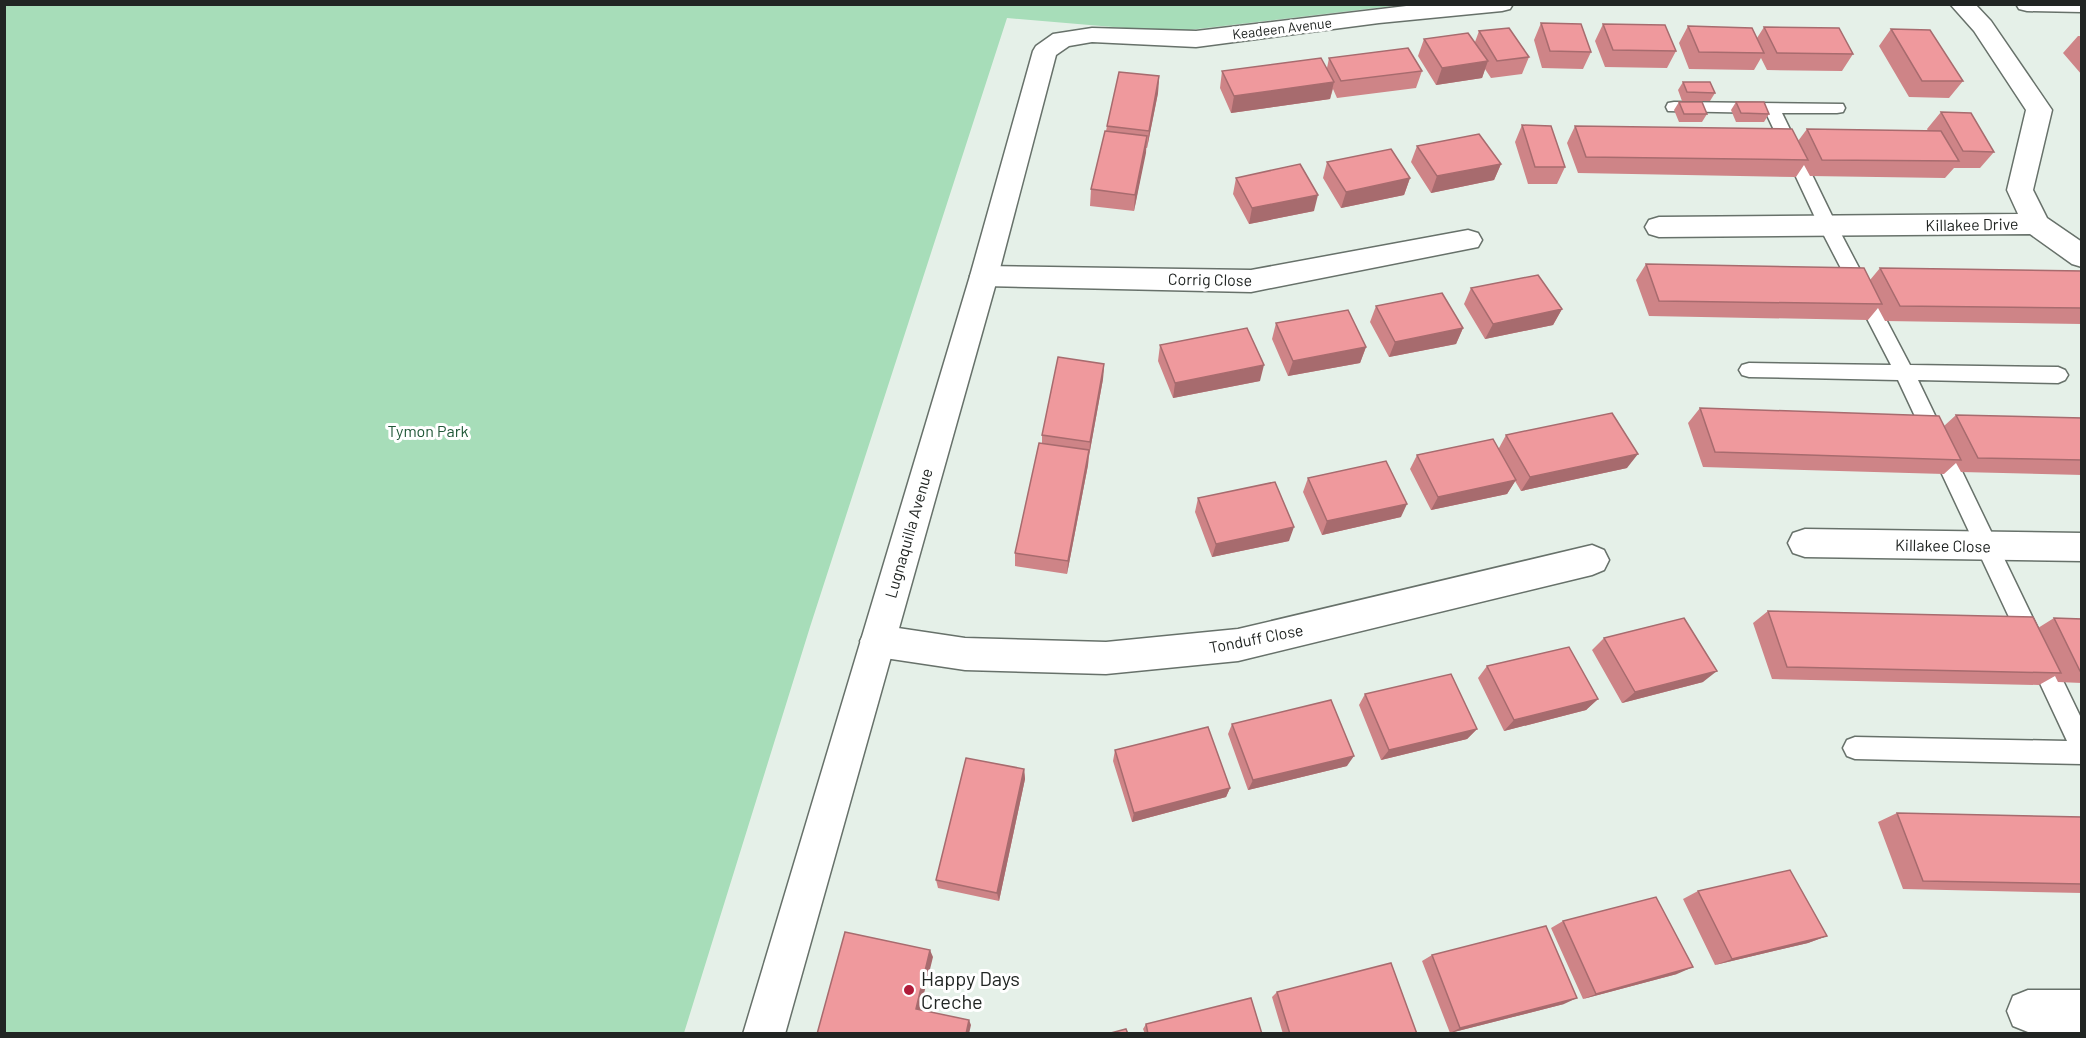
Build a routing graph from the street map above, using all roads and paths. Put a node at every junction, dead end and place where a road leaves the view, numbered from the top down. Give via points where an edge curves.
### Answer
1 (1502, 4) edge
2 (1961, 4) edge
3 (2027, 4) edge
4 (2082, 5) edge
5 (1062, 39) joint
6 (1674, 107) dead end
7 (1772, 108) junction
8 (1837, 108) dead end
9 (2036, 224) junction
10 (1828, 226) junction
11 (1659, 227) dead end
12 (1468, 240) dead end
13 (2082, 257) edge
14 (984, 276) junction
15 (1749, 370) dead end
16 (1904, 372) junction
17 (2058, 375) dead end
18 (1805, 543) dead end
19 (1989, 546) junction
20 (2082, 547) edge
21 (1592, 560) dead end
22 (878, 641) junction
23 (2082, 747) edge
24 (1855, 748) dead end
25 (2082, 753) edge
26 (2028, 1011) dead end
27 (2082, 1011) edge
28 (764, 1034) edge

1 - 5 street, Keadeen Avenue via 1196,39 1092,35
2 - 9 street, Killakee Drive via 1983,26 2039,110 2020,190
3 - 4 street
5 - 14 street, Lugnaquilla Avenue via 1045,51
6 - 7 lane
7 - 8 lane
7 - 10 lane
9 - 10 street, Killakee Drive
9 - 13 street
10 - 11 street, Killakee Drive
10 - 16 lane
12 - 14 street, Corrig Close via 1251,281
14 - 22 street, Lugnaquilla Avenue
15 - 16 lane
16 - 17 lane
16 - 19 lane
18 - 19 street, Killakee Close
19 - 20 street, Killakee Close
19 - 23 lane
21 - 22 street, Tonduff Close via 1238,645 1106,658 965,654
22 - 28 street, Lugnaquilla Avenue
24 - 25 lane
26 - 27 street

